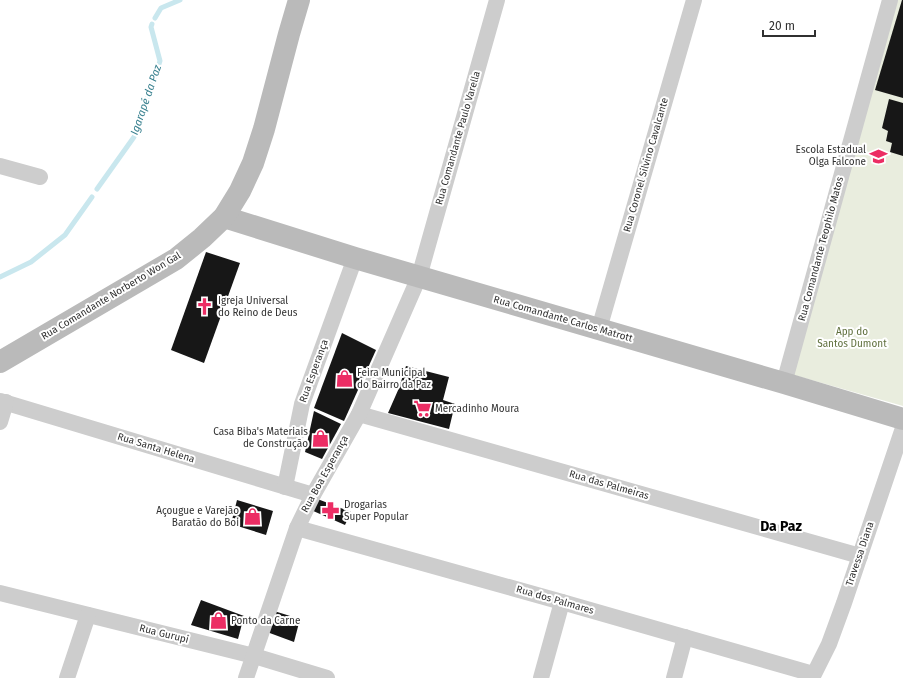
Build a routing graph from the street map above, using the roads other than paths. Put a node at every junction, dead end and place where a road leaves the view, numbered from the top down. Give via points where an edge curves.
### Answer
1 (299, 0) edge
2 (497, 0) edge
3 (694, 0) edge
4 (890, 0) edge
5 (0, 166) edge
6 (40, 177) dead end
7 (224, 217) junction
8 (355, 258) junction
9 (419, 277) junction
10 (599, 329) junction
11 (0, 362) edge
12 (784, 383) junction
13 (3, 402) edge
14 (359, 414) junction
15 (903, 419) edge
16 (0, 422) edge
17 (903, 428) edge
18 (285, 487) junction
19 (313, 495) junction
20 (297, 528) junction
21 (860, 556) junction
22 (0, 593) edge
23 (562, 602) junction
24 (88, 615) junction
25 (685, 637) junction
26 (254, 656) junction
27 (812, 676) edge
28 (67, 678) edge
29 (246, 678) edge
30 (327, 678) edge
31 (541, 678) edge
32 (674, 678) edge

1 - 7 street, Rua Comandante Norberto Won Gal via 252,163 240,191
2 - 9 street, Rua Comandante Paulo Varella
3 - 10 street, Rua Coronel Silvino Cavalcante
4 - 12 street, Rua Comandante Teophilo Matos
5 - 6 street
7 - 8 street, Rua Comandante Carlos Matrott
7 - 11 street, Rua Comandante Norberto Won Gal via 176,259
8 - 9 street, Rua Comandante Carlos Matrott
8 - 18 street, Rua Esperança via 302,404
9 - 10 street, Rua Comandante Carlos Matrott
9 - 14 street, Rua Boa Esperança
10 - 12 street, Rua Comandante Carlos Matrott
12 - 15 street, Rua Comandante Carlos Matrott
13 - 16 street
13 - 18 street, Rua Santa Helena
14 - 19 street, Rua Boa Esperança
14 - 21 street, Rua das Palmeiras
17 - 21 street, Travessa Diana
18 - 19 street, Rua Santa Helena
19 - 20 street, Rua Boa Esperança
20 - 23 street, Rua dos Palmares
20 - 26 street, Rua Boa Esperança
21 - 27 street, Travessa Diana via 829,644
22 - 24 street, Rua Gurupi
23 - 25 street, Rua dos Palmares
23 - 31 street
24 - 26 street, Rua Gurupi
24 - 28 street
25 - 27 street, Rua dos Palmares
25 - 32 street
26 - 29 street, Rua Boa Esperança
26 - 30 street, Rua Gurupi

